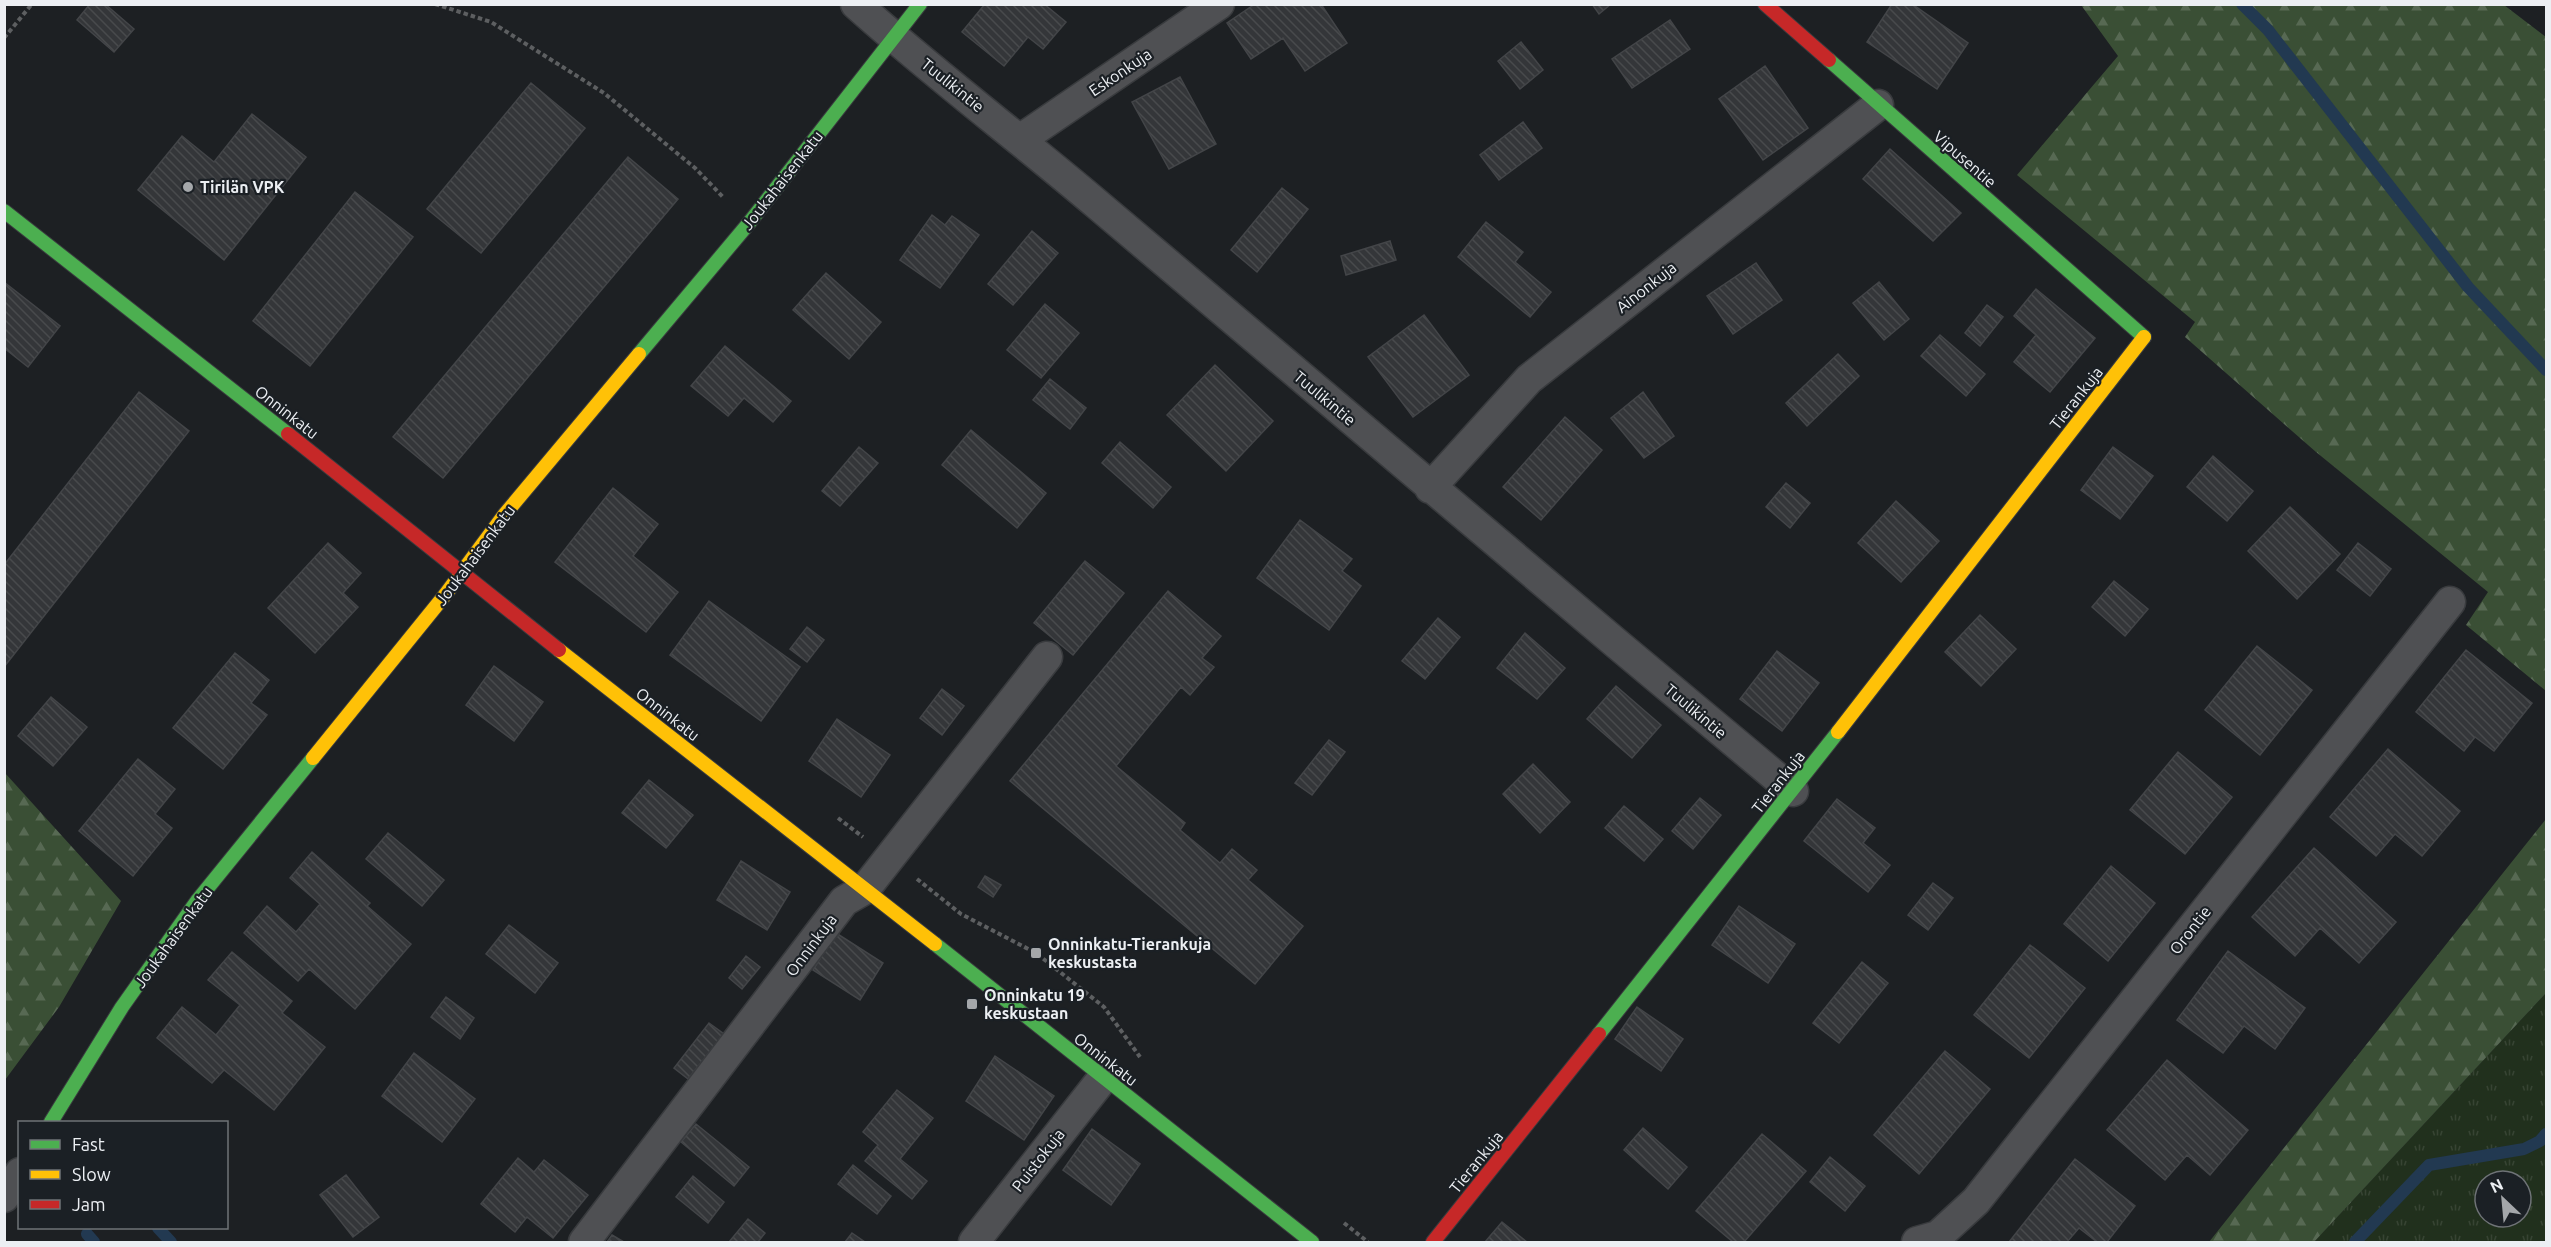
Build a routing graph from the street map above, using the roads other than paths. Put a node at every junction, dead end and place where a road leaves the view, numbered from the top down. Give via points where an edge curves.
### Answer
1 (856, 4) edge
2 (920, 4) edge
3 (1219, 4) edge
4 (1765, 4) edge
5 (893, 38) junction
6 (1878, 105) junction
7 (1021, 139) junction
8 (4, 211) edge
9 (2144, 337) joint
10 (1431, 488) junction
11 (461, 574) junction
12 (2450, 602) dead end
13 (1047, 657) dead end
14 (1793, 791) junction
15 (865, 889) junction
16 (1103, 1078) junction
17 (52, 1121) edge
18 (18, 1176) edge
19 (4, 1197) edge
20 (584, 1242) edge
21 (974, 1242) edge
22 (1311, 1242) edge
23 (1433, 1242) edge
24 (1917, 1242) edge

1 - 5 street, Tuulikintie
2 - 5 street, Joukahaisenkatu
3 - 7 street, Eskonkuja
4 - 6 street, Vipusentie
5 - 7 street, Tuulikintie
5 - 11 street, Joukahaisenkatu via 749,223 505,514
6 - 9 street, Vipusentie
6 - 10 street, Ainonkuja via 1529,379
7 - 10 street, Tuulikintie
8 - 11 street, Onninkatu
9 - 14 street, Tierankuja
10 - 14 street, Tuulikintie
11 - 15 street, Onninkatu
11 - 17 street, Joukahaisenkatu via 197,902 122,1007
12 - 24 street, Orontie via 1976,1201 1938,1236
13 - 15 street, Onninkuja
14 - 23 street, Tierankuja
15 - 16 street, Onninkatu
15 - 20 street, Onninkuja via 844,902
16 - 21 street, Puistokuja
16 - 22 street, Onninkatu
18 - 19 street

